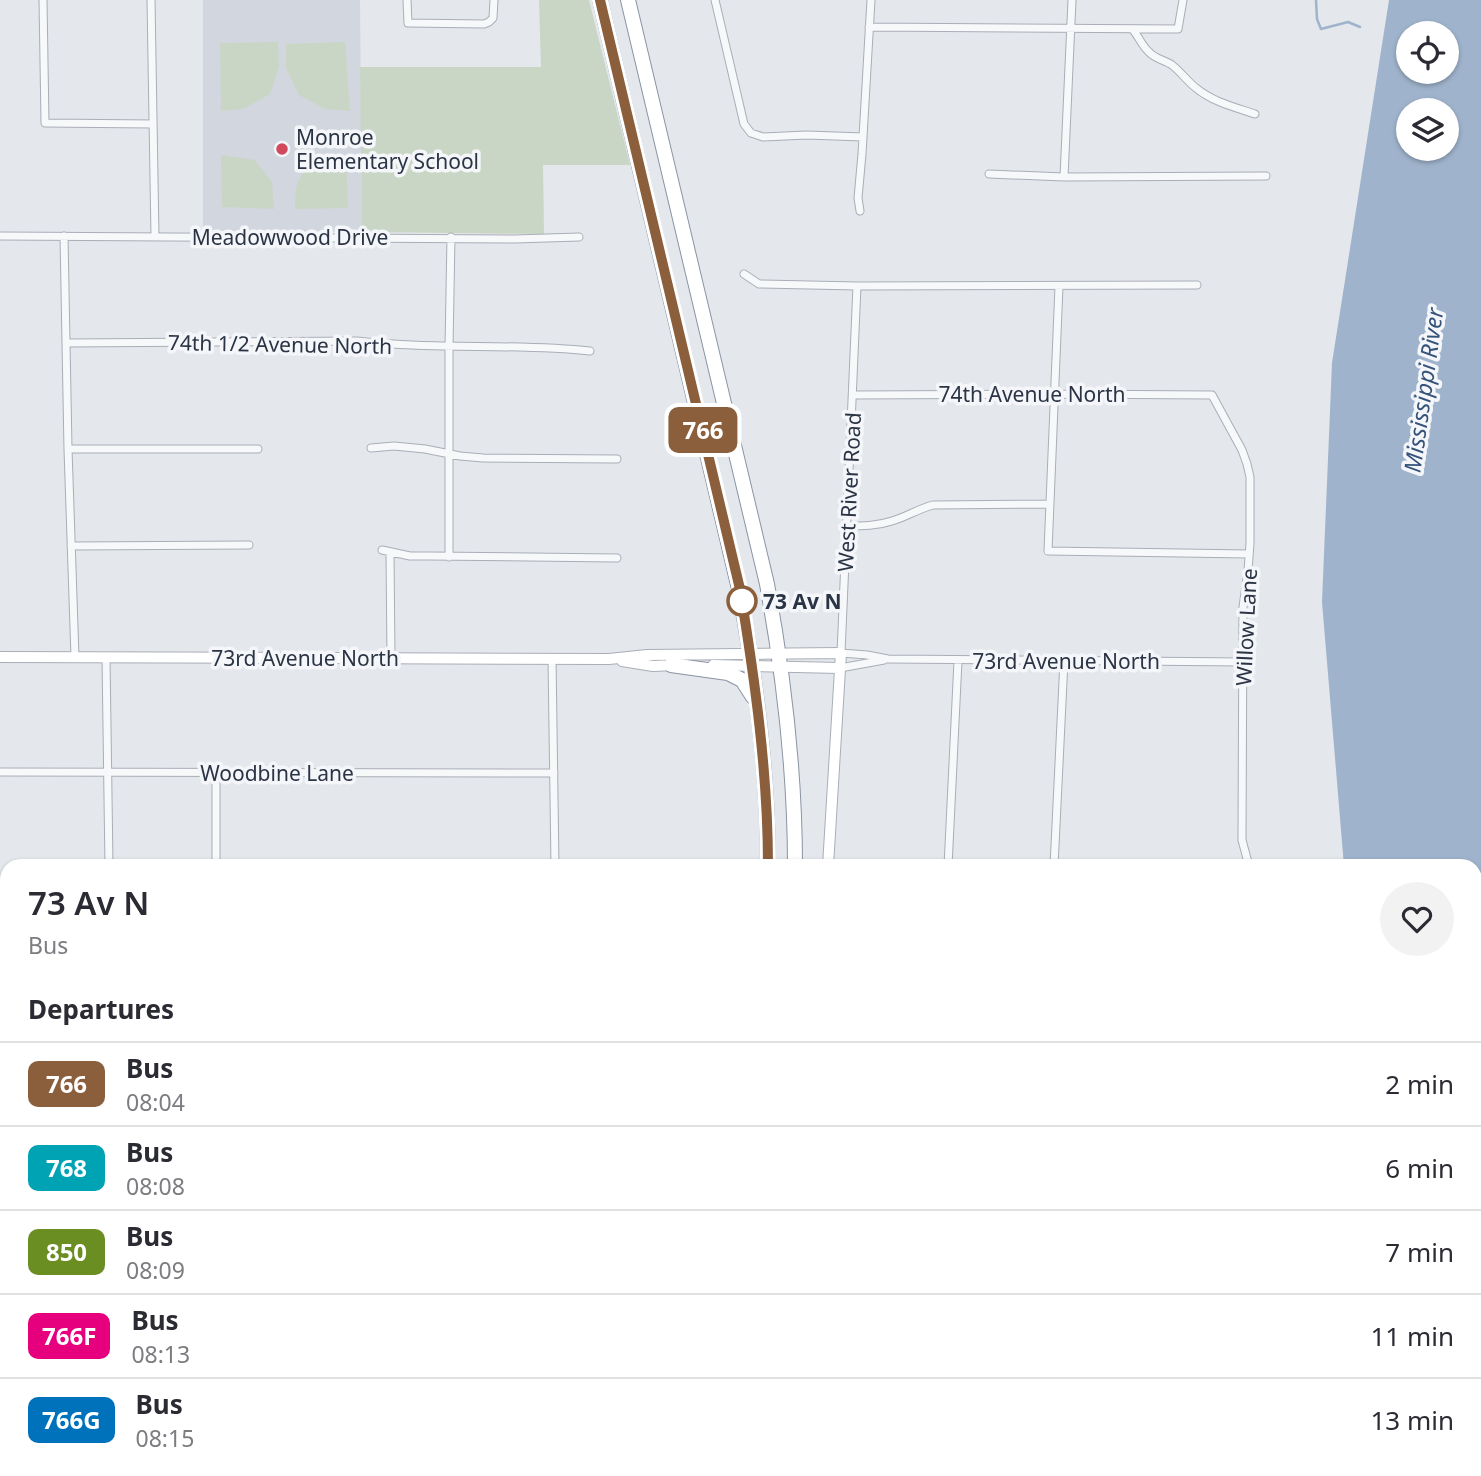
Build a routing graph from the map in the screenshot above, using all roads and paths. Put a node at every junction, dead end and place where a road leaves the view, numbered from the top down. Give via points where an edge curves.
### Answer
1 (43, 0) edge
2 (151, 0) edge
3 (407, 0) edge
4 (494, 0) edge
5 (600, 0) edge
6 (628, 0) edge
7 (715, 0) edge
8 (871, 0) edge
9 (1072, 0) edge
10 (1183, 0) edge
11 (869, 27) junction
12 (1071, 30) junction
13 (1133, 30) junction
14 (1255, 114) dead end
15 (153, 124) junction
16 (863, 137) junction
17 (989, 174) dead end
18 (1266, 176) dead end
19 (1064, 177) junction
20 (860, 211) dead end
21 (0, 236) edge
22 (64, 236) junction
23 (155, 237) junction
24 (452, 237) junction
25 (579, 237) dead end
26 (744, 274) dead end
27 (1197, 285) dead end
28 (858, 286) junction
29 (1059, 286) junction
30 (67, 343) junction
31 (449, 347) junction
32 (590, 351) dead end
33 (1055, 394) junction
34 (853, 395) junction
35 (1212, 395) joint
36 (371, 448) dead end
37 (68, 449) junction
38 (258, 449) dead end
39 (450, 454) junction
40 (617, 459) dead end
41 (1049, 504) junction
42 (847, 526) junction
43 (71, 545) junction
44 (249, 545) dead end
45 (1249, 554) junction
46 (449, 557) junction
47 (617, 558) dead end
48 (841, 653) junction
49 (0, 657) edge
50 (75, 657) junction
51 (106, 657) junction
52 (391, 658) junction
53 (552, 658) junction
54 (609, 659) junction
55 (751, 659) junction
56 (779, 659) junction
57 (888, 659) junction
58 (958, 661) junction
59 (1064, 661) junction
60 (1243, 662) junction
61 (671, 665) junction
62 (841, 668) junction
63 (757, 704) junction
64 (0, 772) edge
65 (108, 772) junction
66 (216, 773) junction
67 (554, 773) junction
68 (109, 859) edge
69 (216, 859) edge
70 (555, 859) edge
71 (768, 859) edge
72 (795, 859) edge
73 (828, 859) edge
74 (948, 859) edge
75 (1054, 859) edge
76 (1247, 859) edge

1 - 15 street via 45,123
2 - 15 street
3 - 4 street via 408,23 484,24 493,18
5 - 55 highway via 735,568
6 - 56 highway via 762,562
7 - 16 street via 744,124 751,133 763,137
8 - 11 street
9 - 12 street
10 - 13 street via 1178,29
11 - 12 street
11 - 16 street
12 - 13 street
12 - 19 street
13 - 14 street via 1148,52 1175,68 1206,96
15 - 23 street
16 - 20 street
17 - 19 street
18 - 19 street
21 - 22 street, Meadowwood Drive
22 - 23 street, Meadowwood Drive
22 - 30 street
23 - 24 street, Meadowwood Drive
24 - 25 street, Meadowwood Drive
24 - 31 street
26 - 28 street via 760,284
27 - 29 street
28 - 29 street
28 - 34 street, West River Road
29 - 33 street
30 - 31 street, 74th 1/2 Avenue North via 357,341
30 - 37 street
31 - 32 street, 74th 1/2 Avenue North
31 - 39 street
33 - 34 street, 74th Avenue North
33 - 35 street, 74th Avenue North
33 - 41 street
34 - 42 street, West River Road
35 - 45 street, Willow Lane via 1247,464
36 - 39 street via 394,446
37 - 38 street
37 - 43 street
39 - 40 street
39 - 46 street
41 - 42 street via 933,505 878,525
41 - 45 street via 1048,551
42 - 48 street, West River Road
43 - 44 street
43 - 50 street
45 - 60 street, Willow Lane
46 - 47 street
46 - 52 street via 386,552
48 - 56 street, 73rd Avenue North
48 - 57 street, 73rd Avenue North
48 - 62 street, West River Road
49 - 50 street, 73rd Avenue North
50 - 51 street, 73rd Avenue North
51 - 52 street, 73rd Avenue North
51 - 65 street
52 - 53 street, 73rd Avenue North
53 - 54 street, 73rd Avenue North
53 - 67 street
54 - 55 street, 73rd Avenue North via 647,655
54 - 61 street, 73rd Avenue North
55 - 56 street, 73rd Avenue North
55 - 61 street, 73rd Avenue North
55 - 63 highway
56 - 62 street, 73rd Avenue North
56 - 72 highway via 790,753
57 - 58 street, 73rd Avenue North
57 - 62 street, 73rd Avenue North
58 - 59 street, 73rd Avenue North
58 - 74 street
59 - 60 street, 73rd Avenue North
59 - 75 street
60 - 76 street, Willow Lane via 1242,840
61 - 63 highway via 734,675 746,684
62 - 73 street, West River Road
63 - 71 highway
64 - 65 street, Woodbine Lane
65 - 66 street, Woodbine Lane
65 - 68 street
66 - 67 street, Woodbine Lane
66 - 69 street
67 - 70 street

